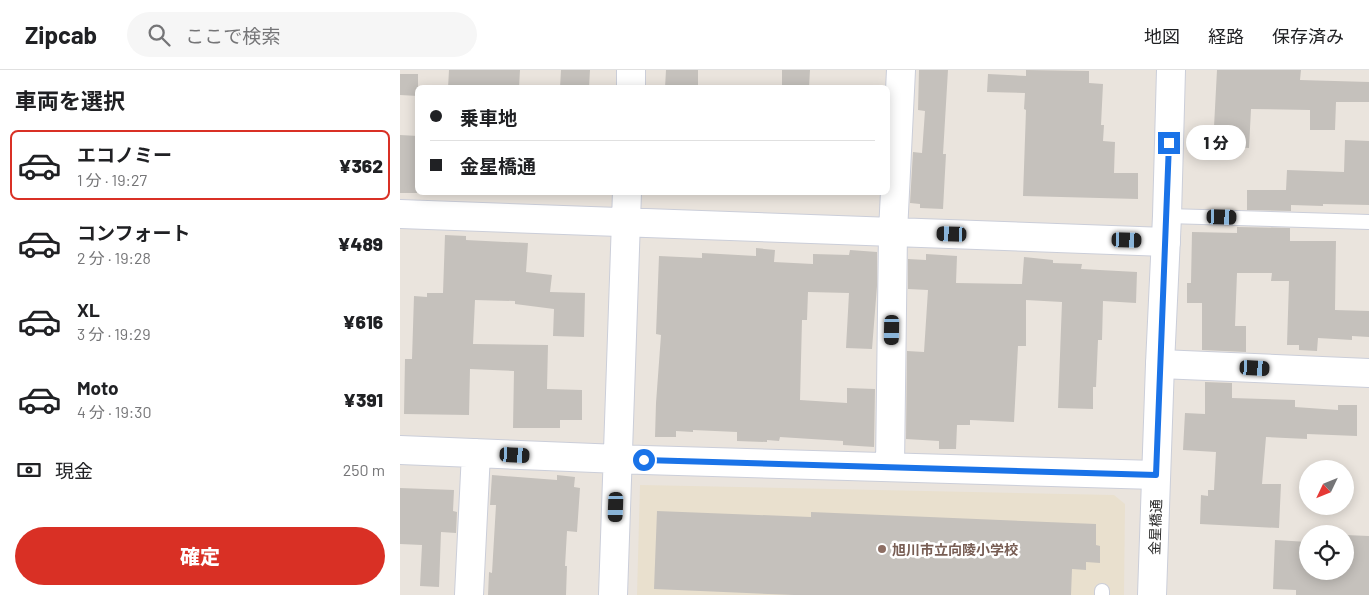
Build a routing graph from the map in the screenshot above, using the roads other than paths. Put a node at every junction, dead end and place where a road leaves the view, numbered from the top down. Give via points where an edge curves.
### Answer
1 (631, 70) edge
2 (901, 70) edge
3 (1171, 70) edge
4 (631, 85) edge
5 (627, 195) edge
6 (400, 214) edge
7 (626, 222) junction
8 (1369, 222) edge
9 (1166, 228) junction
10 (893, 232) junction
11 (1160, 364) junction
12 (1369, 373) edge
13 (400, 450) edge
14 (476, 453) junction
15 (617, 459) junction
16 (890, 467) junction
17 (1156, 475) junction
18 (469, 595) edge
19 (613, 595) edge
20 (1152, 595) edge

1 - 4 street
2 - 10 street
3 - 9 street, 金星橋通
5 - 7 street
6 - 7 street
7 - 10 street
7 - 15 street
8 - 9 lane
9 - 10 street
9 - 11 street, 金星橋通
10 - 16 street
11 - 12 street
11 - 17 street, 金星橋通
13 - 14 street
14 - 15 street
14 - 18 street
15 - 16 street
15 - 19 street
16 - 17 street
17 - 20 street, 金星橋通

